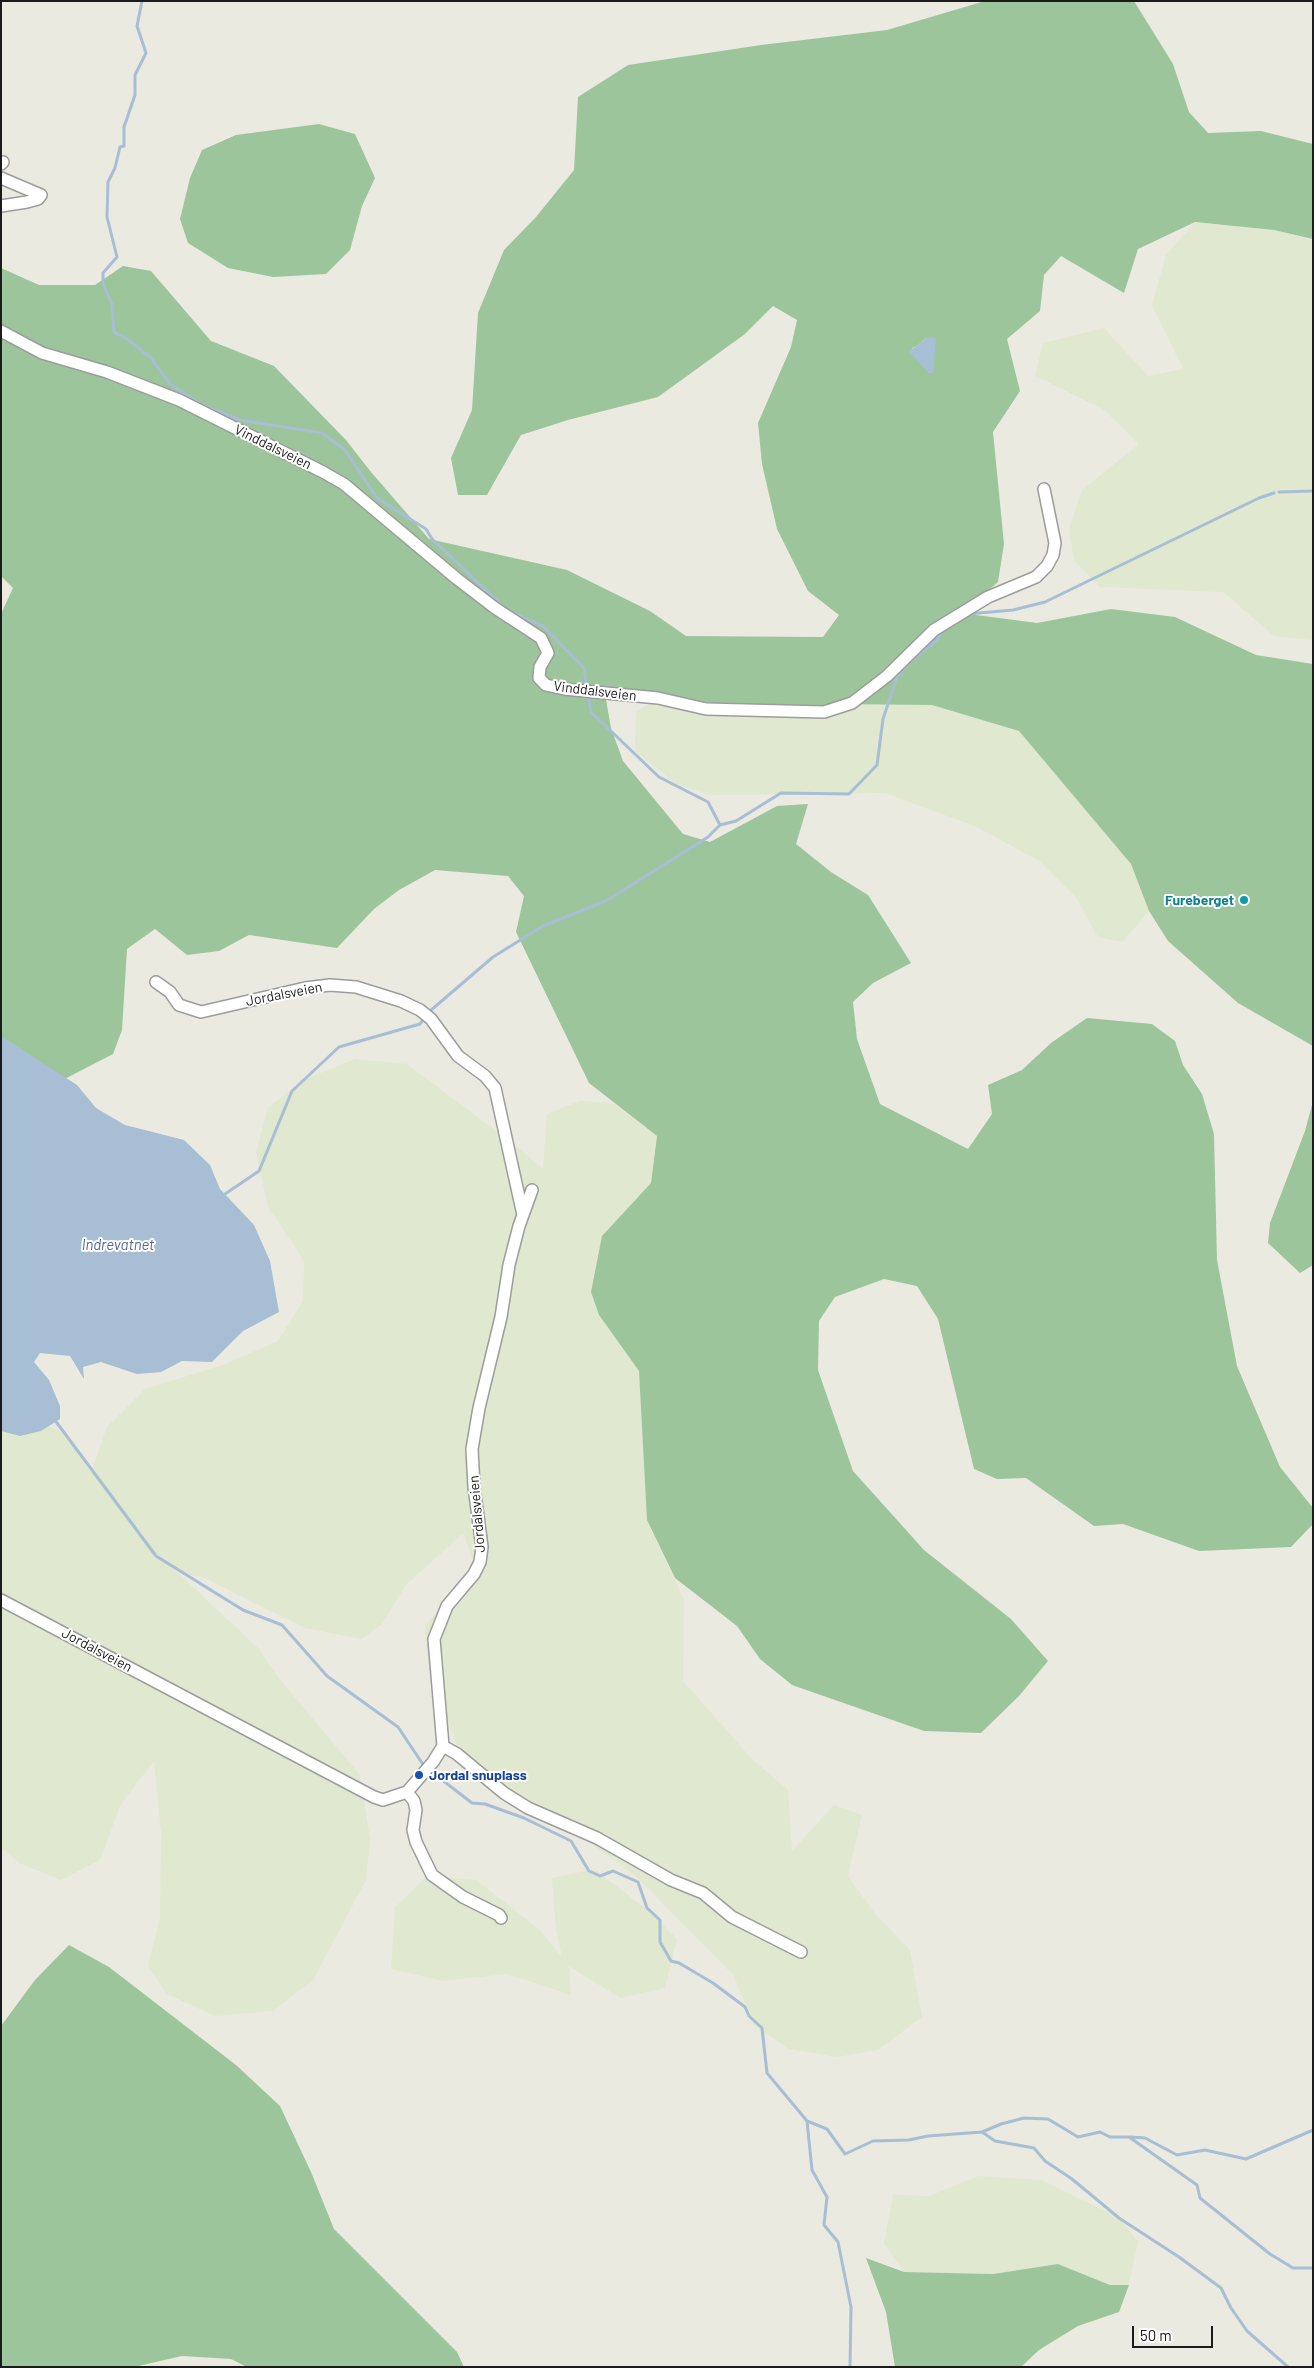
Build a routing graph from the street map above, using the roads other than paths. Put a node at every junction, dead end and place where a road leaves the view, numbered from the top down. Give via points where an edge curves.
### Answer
1 (1, 178) edge
2 (1, 206) edge
3 (1, 331) edge
4 (1044, 489) dead end
5 (156, 982) dead end
6 (532, 1190) dead end
7 (523, 1215) junction
8 (1, 1600) edge
9 (443, 1746) junction
10 (407, 1792) junction
11 (501, 1918) dead end
12 (801, 1952) dead end

1 - 2 street via 41,195 28,202
3 - 4 street, Vinddalsveien via 42,353 115,375 179,400 324,472 364,499 495,608 541,638 548,653 538,674 542,682 564,690 658,698 721,710 824,712 852,704 887,676 934,630 988,597 1036,577 1047,566 1055,543
5 - 7 street, Jordalsveien via 170,992 179,1005 201,1012 330,985 356,986 420,1010 431,1018 458,1056 485,1076 495,1088
6 - 7 street, Jordalsveien
7 - 9 street, Jordalsveien via 509,1265 472,1449 482,1547 480,1562 447,1606 434,1639
8 - 10 street, Jordalsveien via 374,1797 383,1800
9 - 10 street, Jordalsveien
9 - 12 street via 528,1808 597,1838 671,1880 703,1893 732,1917
10 - 11 street via 416,1810 413,1830 416,1842 432,1875

